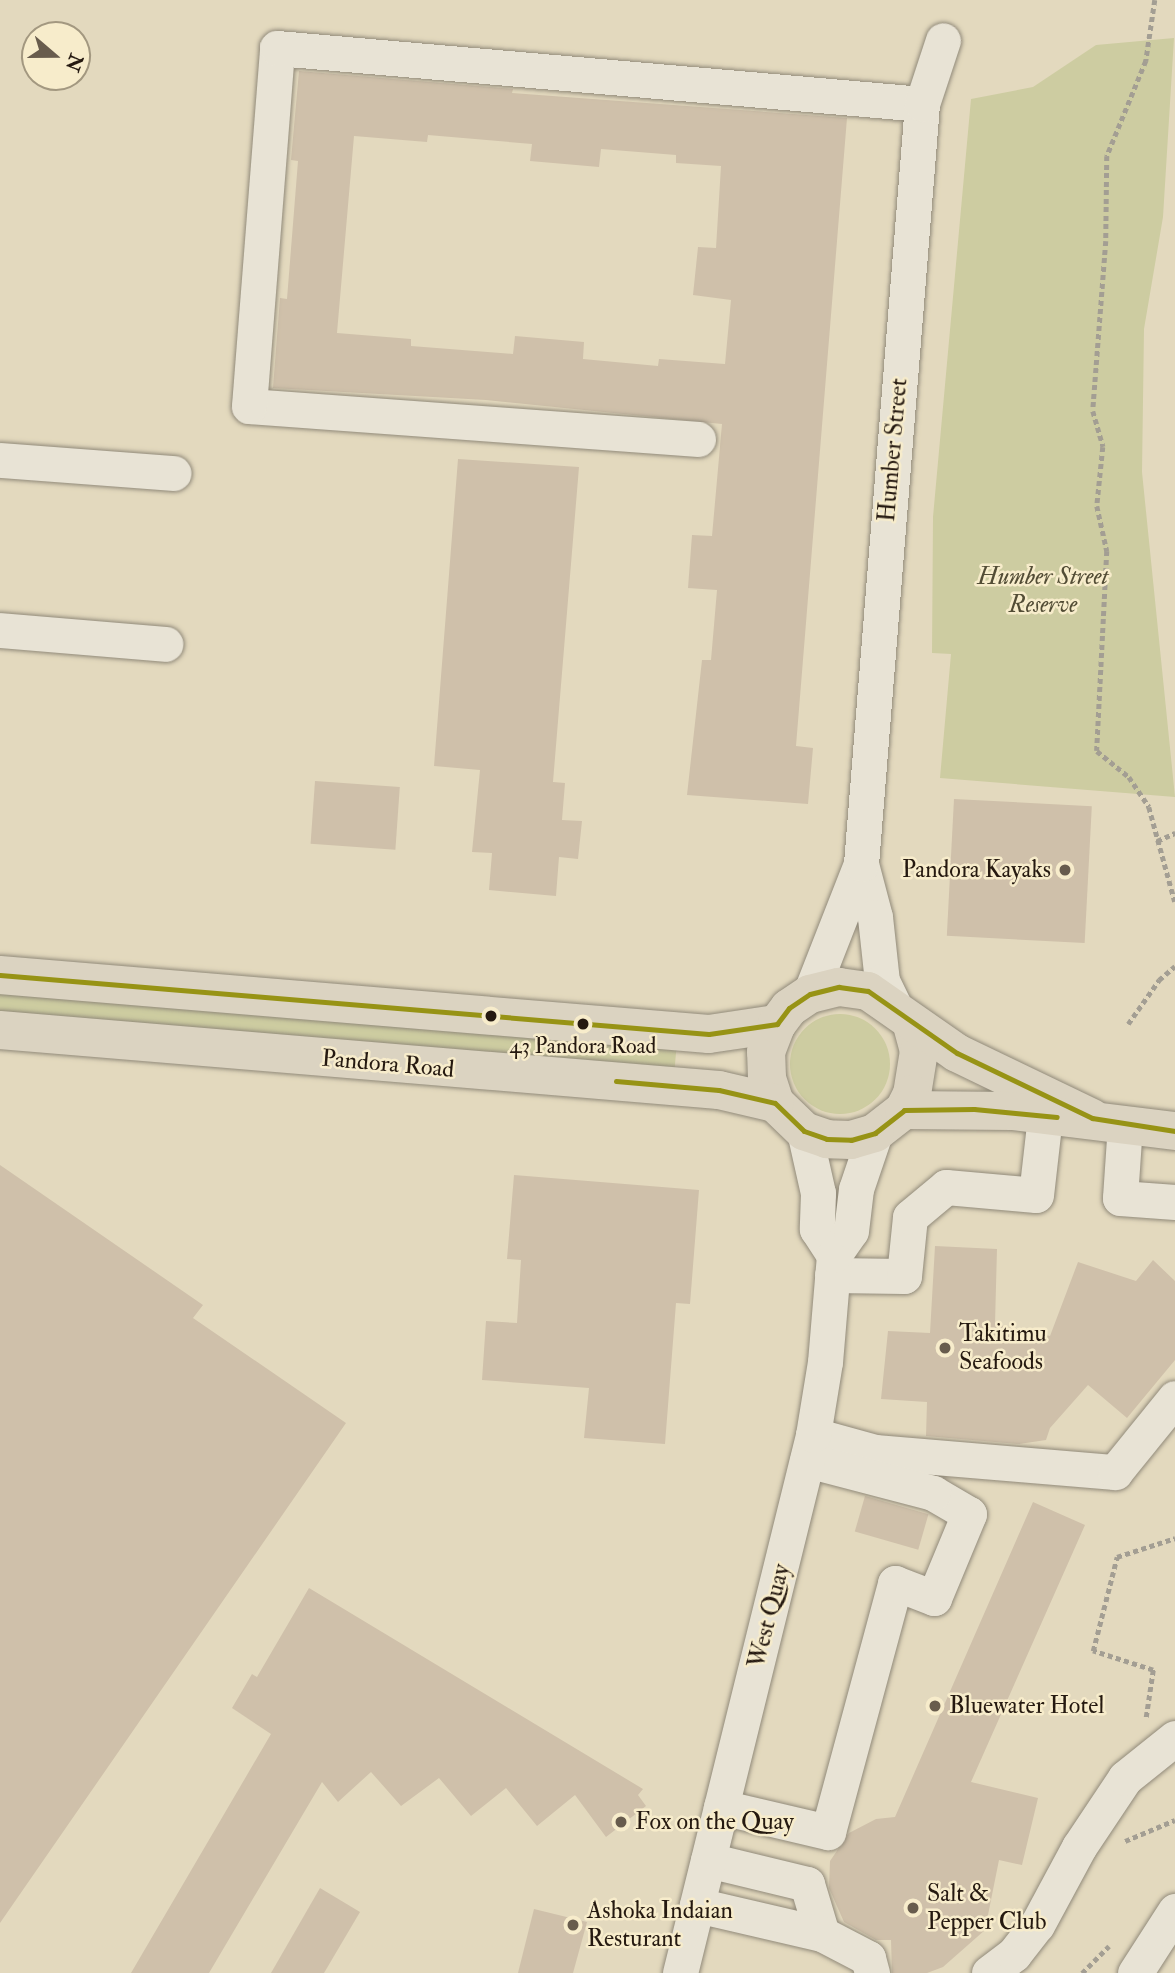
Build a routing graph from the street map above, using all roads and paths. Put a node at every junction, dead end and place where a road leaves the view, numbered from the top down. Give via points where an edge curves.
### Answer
1 (1155, 0) edge
2 (943, 40) dead end
3 (922, 104) junction
4 (698, 439) dead end
5 (0, 460) edge
6 (174, 473) dead end
7 (0, 630) edge
8 (165, 644) dead end
9 (1175, 833) edge
10 (1157, 841) junction
11 (861, 864) junction
12 (1175, 902) edge
13 (1175, 966) edge
14 (0, 975) edge
15 (810, 994) junction
16 (903, 1016) junction
17 (777, 1024) junction
18 (1128, 1024) dead end
19 (0, 1030) edge
20 (775, 1102) junction
21 (1045, 1116) junction
22 (1108, 1121) junction
23 (890, 1122) junction
24 (804, 1131) junction
25 (1175, 1131) edge
26 (1175, 1202) edge
27 (833, 1265) junction
28 (1175, 1398) edge
29 (810, 1447) junction
30 (1175, 1538) edge
31 (1160, 1729) edge
32 (721, 1807) junction
33 (708, 1860) junction
34 (697, 1905) junction
35 (1171, 1921) edge
36 (822, 1934) junction
37 (680, 1973) edge
38 (872, 1973) edge
39 (989, 1973) edge
40 (1135, 1973) edge

1 - 10 path via 1146,61 1107,156 1106,241 1093,411 1103,447 1097,506 1107,551 1097,751 1129,777 1149,807
2 - 3 street, Humber Street
3 - 4 street via 277,48 249,406
3 - 11 street, Humber Street
5 - 6 street
7 - 8 street
9 - 10 path
10 - 12 path
11 - 15 street, Humber Street
11 - 16 street, Humber Street via 875,917 882,981
13 - 18 path
14 - 17 main road via 709,1034
15 - 16 main road via 839,987 868,991
15 - 17 main road via 789,1008
16 - 22 main road via 968,1058
16 - 23 main road via 919,1051 918,1077
17 - 20 main road via 766,1052 767,1078
19 - 20 main road, Pandora Road via 719,1090
20 - 24 main road
21 - 22 main road
21 - 23 main road via 974,1109
21 - 27 street via 1036,1195 946,1187 910,1217 904,1276
22 - 25 main road
22 - 26 street via 1119,1198
23 - 24 main road via 852,1140 827,1139
23 - 27 street, West Quay via 856,1189 851,1231
24 - 27 street via 818,1193 817,1229
27 - 29 street, West Quay
28 - 29 street via 1115,1472
29 - 32 street, West Quay
29 - 32 street via 933,1493 969,1514 934,1598 895,1583 828,1832
30 - 31 path via 1117,1557 1094,1651 1153,1670
31 - 39 street via 1079,1847 1037,1925 1014,1954
32 - 33 street, West Quay
33 - 34 street, West Quay
33 - 36 street via 807,1884
34 - 36 street
34 - 37 street, West Quay
35 - 40 street
36 - 38 street via 868,1958

